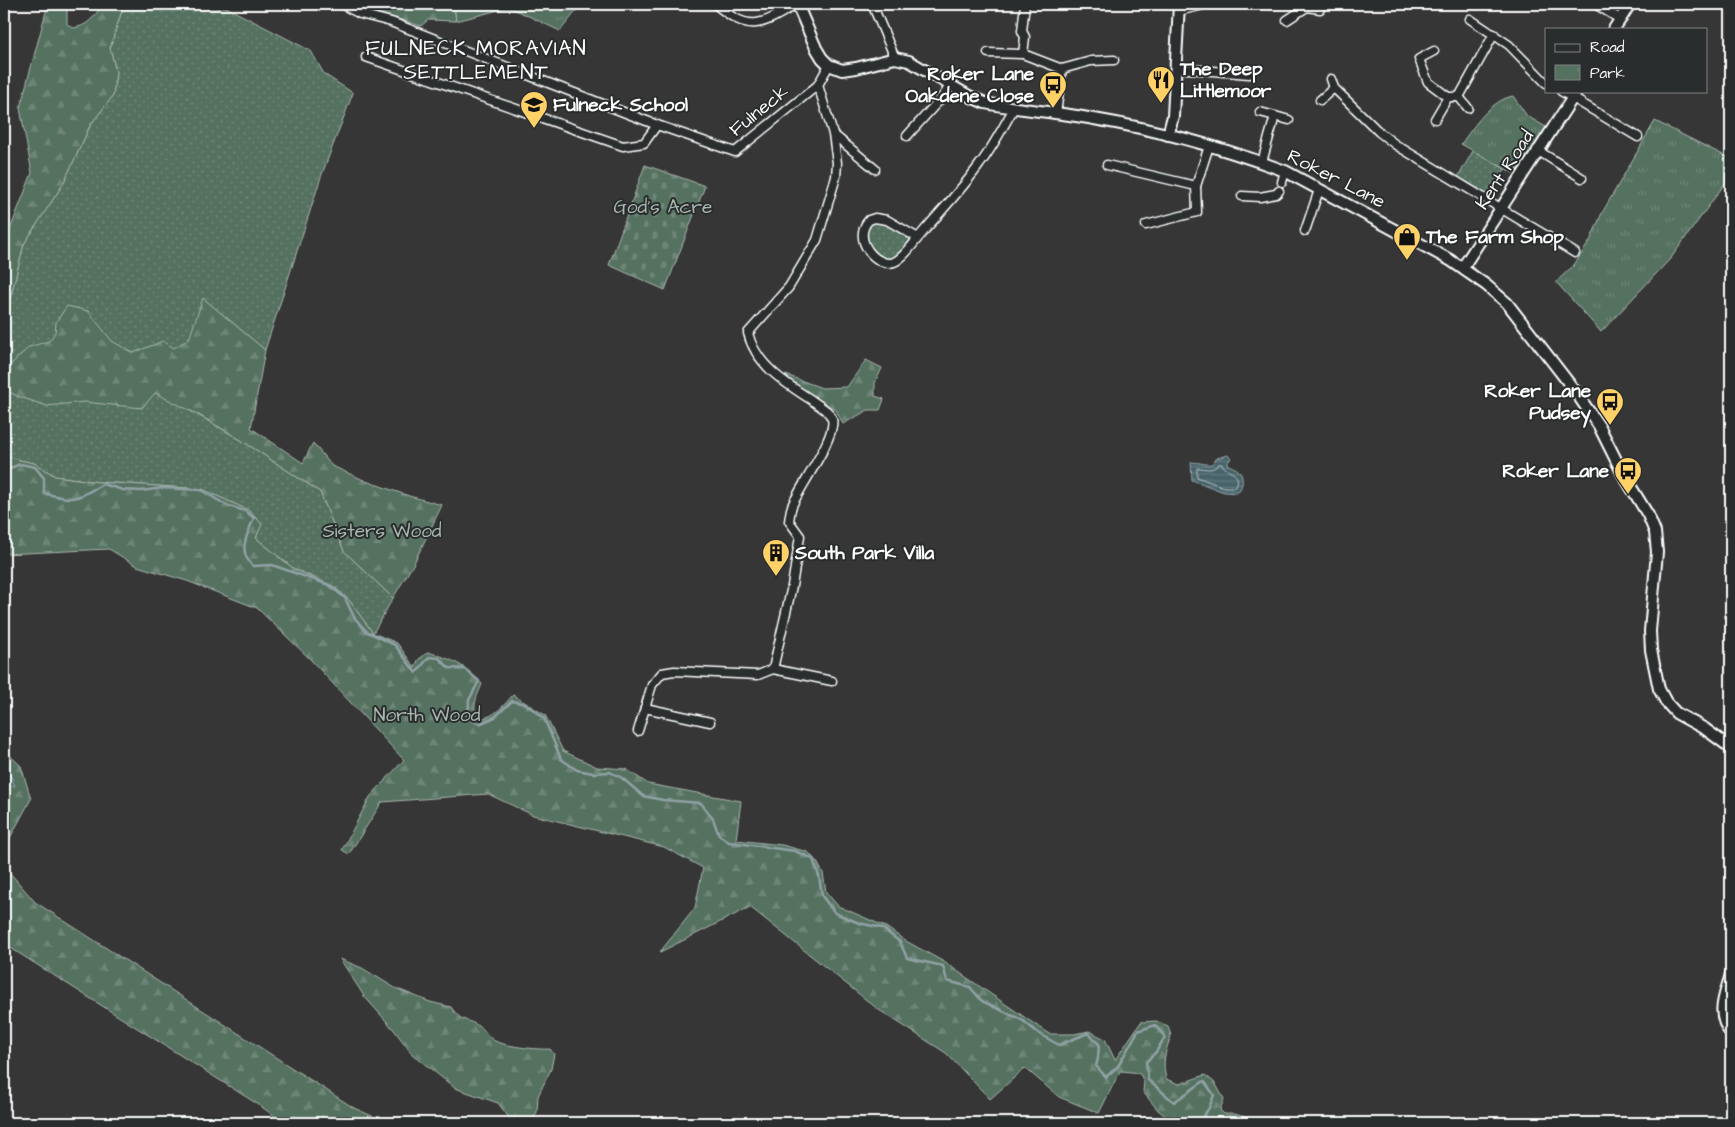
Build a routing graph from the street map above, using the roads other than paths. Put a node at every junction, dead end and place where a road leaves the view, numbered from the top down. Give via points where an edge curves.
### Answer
1 (341, 4) edge
2 (715, 4) edge
3 (797, 4) edge
4 (872, 4) edge
5 (1025, 4) edge
6 (1208, 4) edge
7 (1595, 4) edge
8 (1630, 4) edge
9 (1306, 5) edge
10 (1178, 7) edge
11 (1320, 10) dead end
12 (1470, 18) dead end
13 (1620, 19) junction
14 (1287, 20) dead end
15 (1615, 28) edge
16 (1494, 34) junction
17 (1434, 51) dead end
18 (988, 53) dead end
19 (1023, 54) junction
20 (366, 58) dead end
21 (895, 58) junction
22 (1114, 60) dead end
23 (829, 65) junction
24 (1176, 68) junction
25 (1062, 69) junction
26 (1249, 74) dead end
27 (1330, 79) dead end
28 (1545, 82) edge
29 (818, 85) junction
30 (950, 85) junction
31 (1334, 88) junction
32 (1575, 95) edge
33 (1448, 97) junction
34 (1459, 97) junction
35 (1320, 100) dead end
36 (1014, 108) junction
37 (1468, 108) dead end
38 (1260, 112) dead end
39 (1056, 114) junction
40 (1275, 116) junction
41 (1435, 119) dead end
42 (1289, 120) dead end
43 (657, 124) junction
44 (833, 134) junction
45 (1168, 135) junction
46 (907, 136) dead end
47 (1638, 137) dead end
48 (1209, 146) junction
49 (1538, 150) junction
50 (1262, 162) junction
51 (1107, 165) dead end
52 (875, 169) dead end
53 (1285, 171) junction
54 (1582, 178) dead end
55 (1282, 182) dead end
56 (1196, 186) junction
57 (1319, 190) junction
58 (1279, 191) dead end
59 (1242, 196) dead end
60 (1500, 209) junction
61 (1146, 225) dead end
62 (1304, 231) dead end
63 (918, 238) junction
64 (1575, 253) dead end
65 (1463, 267) junction
66 (773, 669) junction
67 (832, 681) dead end
68 (645, 708) junction
69 (710, 722) dead end
70 (638, 732) dead end
71 (1731, 748) edge
72 (1731, 974) edge
73 (1731, 1034) edge

1 - 43 street, Fulneck via 360,14 391,22
2 - 3 street via 732,18 753,24
3 - 23 street via 816,48
4 - 21 street
5 - 19 street
6 - 10 street
7 - 13 street
8 - 13 street
9 - 11 street
9 - 14 street
10 - 24 street
12 - 16 street
13 - 15 street
16 - 28 street
16 - 34 street
17 - 33 street via 1418,59 1428,82
18 - 19 street
19 - 25 street
20 - 43 street via 622,146 644,143
21 - 23 street via 842,70
21 - 30 street, Roker Lane via 909,61
22 - 25 street via 1091,61
23 - 29 street, Fulneck
24 - 26 street
24 - 45 street via 1173,116
25 - 39 street
27 - 31 street
29 - 43 street, Fulneck via 735,152
29 - 44 street
30 - 36 street, Roker Lane via 985,103
30 - 46 street
31 - 35 street
31 - 60 street via 1396,145
32 - 47 street
32 - 49 street, Kent Road
33 - 34 street
33 - 41 street
34 - 37 street
36 - 39 street, Roker Lane
36 - 63 street via 980,164
38 - 40 street
39 - 45 street, Roker Lane via 1114,122
40 - 42 street
40 - 50 street
44 - 52 street
44 - 66 street via 836,177 817,240 790,287 748,333 751,344 766,365 780,379 826,410 832,420 828,439 791,508 790,521 800,536
45 - 48 street, Roker Lane
48 - 50 street, Roker Lane
48 - 56 street
49 - 54 street
49 - 60 street, Kent Road
50 - 53 street, Roker Lane
51 - 56 street
53 - 55 street
53 - 57 street, Roker Lane
56 - 61 street via 1197,212
57 - 62 street
57 - 65 street, Roker Lane
58 - 59 street via 1260,197
60 - 64 street
60 - 65 street, Kent Road
63 - 63 street via 898,260 888,264 865,246 861,234 869,220 881,218
65 - 71 street, Roker Lane via 1506,303 1599,426 1655,532 1657,552 1650,631 1659,689 1676,713
66 - 67 street
66 - 68 street via 758,675 662,673 652,685
68 - 69 street
68 - 70 street
72 - 73 street via 1722,1015

